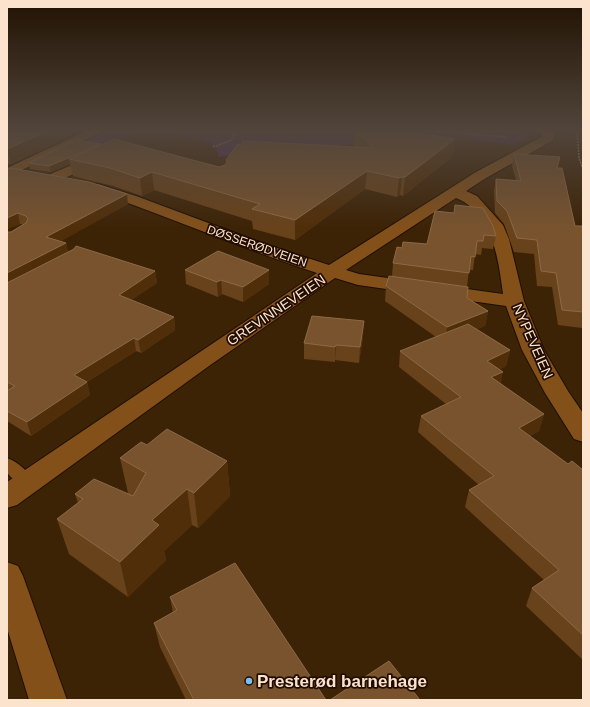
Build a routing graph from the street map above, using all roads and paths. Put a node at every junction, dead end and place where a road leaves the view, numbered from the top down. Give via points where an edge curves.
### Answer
1 (29, 162) edge
2 (89, 162) edge
3 (502, 162) edge
4 (8, 172) edge
5 (54, 178) junction
6 (455, 192) junction
7 (332, 272) junction
8 (514, 301) junction
9 (583, 433) edge
10 (7, 464) edge
11 (27, 482) junction
12 (7, 497) edge
13 (7, 576) edge
14 (48, 700) edge

1 - 4 street
2 - 5 street
3 - 6 street, GREVINNEVEIEN
4 - 5 street, DØSSERØDVEIEN
5 - 7 street, DØSSERØDVEIEN via 136,200 236,240
6 - 7 street, GREVINNEVEIEN
6 - 8 street, NYPEVEIEN via 472,199 495,225 501,239
7 - 8 street, DØSSERØDVEIEN via 358,279
7 - 11 street, GREVINNEVEIEN
8 - 9 street, NYPEVEIEN via 533,350
10 - 11 lane
11 - 12 street, GREVINNEVEIEN
13 - 14 street

